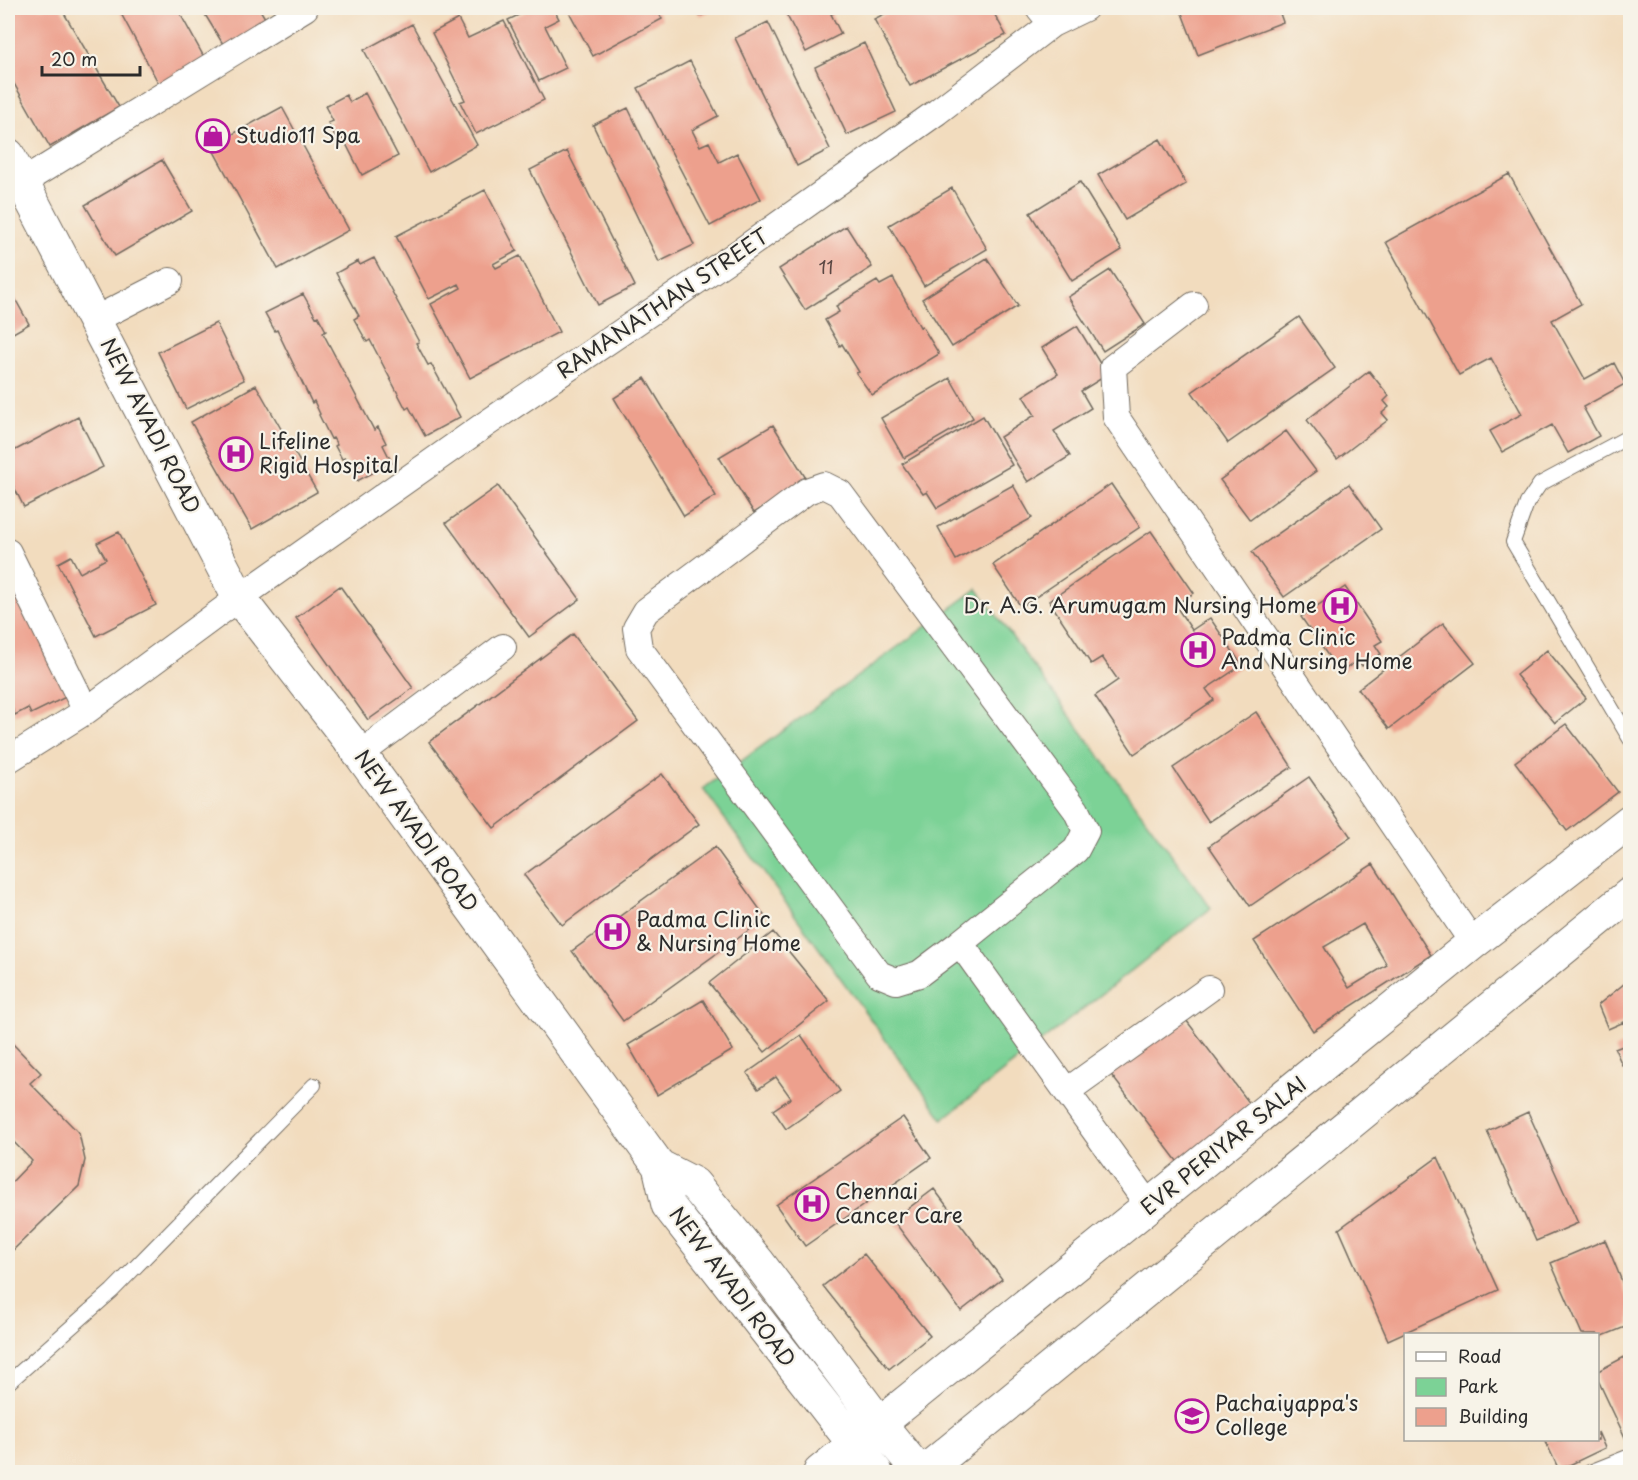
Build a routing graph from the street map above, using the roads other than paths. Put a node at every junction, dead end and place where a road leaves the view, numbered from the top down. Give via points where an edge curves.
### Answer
1 (305, 8) edge
2 (1085, 8) edge
3 (1046, 16) edge
4 (12, 176) edge
5 (170, 281) dead end
6 (1194, 305) dead end
7 (94, 320) junction
8 (1630, 436) edge
9 (8, 552) edge
10 (239, 598) junction
11 (503, 647) dead end
12 (86, 711) junction
13 (1630, 739) edge
14 (360, 754) junction
15 (8, 760) edge
16 (1630, 821) edge
17 (1630, 894) edge
18 (960, 943) junction
19 (1473, 943) junction
20 (1209, 989) dead end
21 (314, 1085) dead end
22 (1067, 1091) junction
23 (659, 1167) junction
24 (1149, 1206) junction
25 (8, 1383) edge
26 (880, 1424) junction
27 (854, 1445) junction
28 (1630, 1455) edge
29 (820, 1473) edge
30 (876, 1473) edge
31 (920, 1473) edge
32 (924, 1473) edge
33 (1590, 1473) edge

1 - 4 street
2 - 3 street, RAMANATHAN STREET
3 - 10 street, RAMANATHAN STREET via 938,112
4 - 7 main road, NEW AVADI ROAD
5 - 7 street
6 - 19 street via 1113,367 1116,417
7 - 10 main road, NEW AVADI ROAD
8 - 13 lane via 1540,484 1527,503 1514,542
9 - 12 street
10 - 12 street, RAMANATHAN STREET
10 - 14 main road, NEW AVADI ROAD
11 - 14 street
12 - 15 street, RAMANATHAN STREET
14 - 23 main road, NEW AVADI ROAD
16 - 19 main road, EVR PERIYAR SALAI
17 - 32 main road
18 - 18 street via 1076,850 1086,831 1076,810 840,493 824,485 807,491 646,611 636,628 639,648 879,974 896,981 919,975
18 - 22 street
19 - 24 main road, EVR PERIYAR SALAI
20 - 22 street
21 - 25 lane via 112,1291
22 - 24 street
23 - 26 main road via 694,1184
23 - 27 main road, NEW AVADI ROAD via 668,1205
24 - 26 main road, EVR PERIYAR SALAI
26 - 27 main road, EVR PERIYAR SALAI
26 - 31 main road
27 - 29 main road, EVR PERIYAR SALAI
27 - 30 main road, NEW AVADI ROAD
28 - 33 lane

